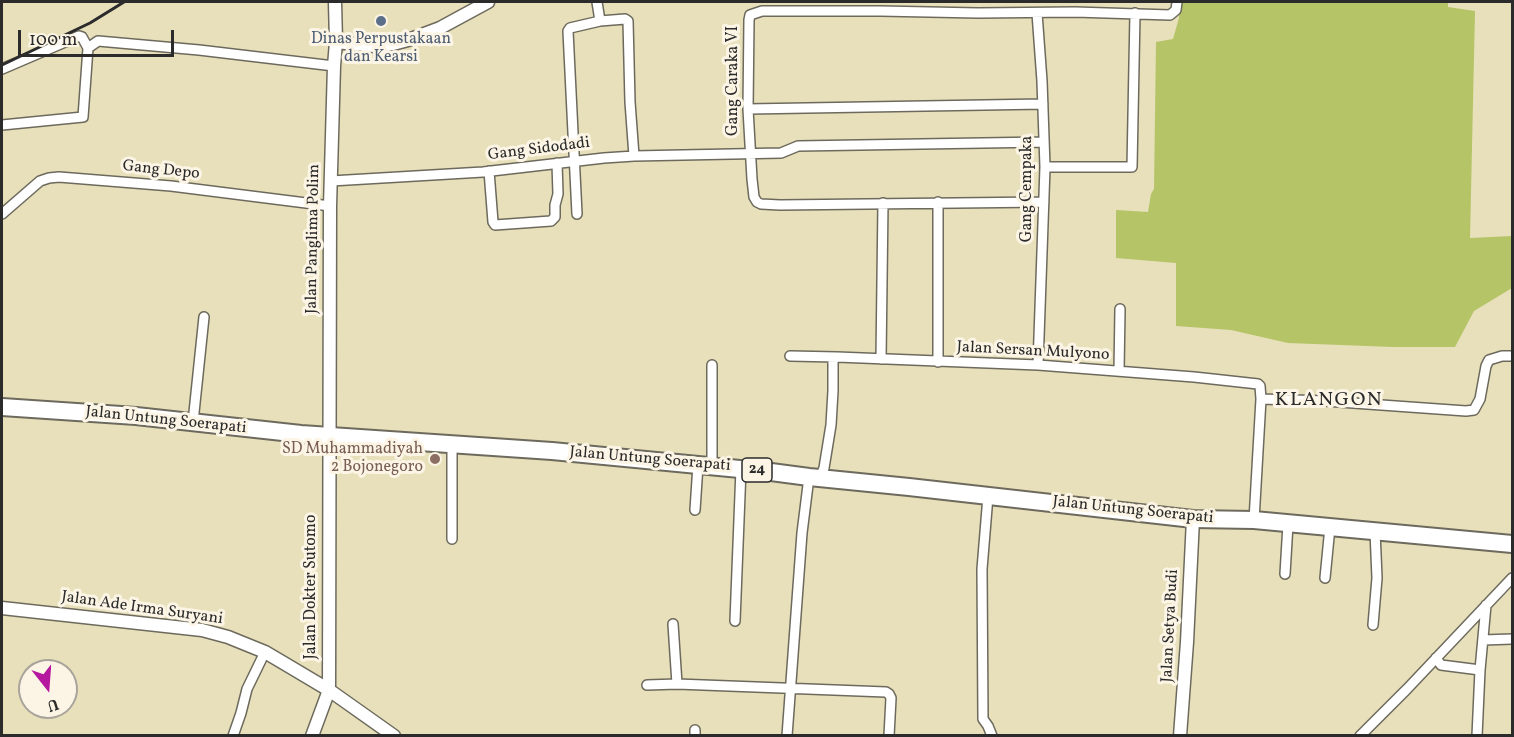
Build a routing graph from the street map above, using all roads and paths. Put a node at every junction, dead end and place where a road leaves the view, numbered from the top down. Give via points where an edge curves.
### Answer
1 (335, 2) edge
2 (488, 2) edge
3 (597, 2) edge
4 (928, 2) edge
5 (978, 2) edge
6 (1020, 2) edge
7 (1076, 2) edge
8 (1177, 2) edge
9 (880, 6) edge
10 (927, 12) junction
11 (1075, 12) junction
12 (978, 13) junction
13 (1020, 13) junction
14 (1037, 13) junction
15 (1135, 13) junction
16 (600, 21) junction
17 (336, 42) junction
18 (88, 48) junction
19 (334, 66) junction
20 (2, 69) edge
21 (1043, 104) junction
22 (748, 109) junction
23 (2, 125) edge
24 (1044, 142) junction
25 (750, 154) junction
26 (634, 156) junction
27 (574, 162) junction
28 (557, 164) junction
29 (1045, 167) junction
30 (489, 171) junction
31 (331, 181) junction
32 (938, 202) junction
33 (1044, 202) junction
34 (883, 203) junction
35 (330, 206) junction
36 (2, 214) edge
37 (577, 214) dead end
38 (1120, 309) dead end
39 (204, 317) dead end
40 (790, 356) dead end
41 (1512, 356) edge
42 (833, 357) junction
43 (881, 359) junction
44 (938, 362) junction
45 (712, 365) dead end
46 (1038, 366) junction
47 (1119, 371) junction
48 (1261, 399) junction
49 (2, 407) edge
50 (193, 422) junction
51 (329, 436) junction
52 (452, 444) junction
53 (705, 465) junction
54 (741, 469) junction
55 (814, 478) junction
56 (988, 496) junction
57 (695, 510) dead end
58 (1193, 519) junction
59 (1254, 520) junction
60 (1288, 524) junction
61 (1330, 527) junction
62 (1375, 531) junction
63 (452, 539) dead end
64 (1512, 544) edge
65 (1285, 574) dead end
66 (1324, 578) dead end
67 (1512, 578) edge
68 (1486, 605) junction
69 (2, 608) edge
70 (735, 621) dead end
71 (673, 624) dead end
72 (1373, 626) dead end
73 (1512, 639) edge
74 (1483, 640) junction
75 (265, 652) junction
76 (1436, 658) junction
77 (1480, 670) junction
78 (677, 684) junction
79 (647, 685) dead end
80 (790, 688) junction
81 (329, 690) junction
82 (233, 735) edge
83 (312, 735) edge
84 (394, 735) edge
85 (788, 735) edge
86 (889, 735) edge
87 (992, 735) edge
88 (1180, 735) edge
89 (1359, 735) edge
90 (1477, 735) edge

1 - 17 street, Jalan Panglima Polim
2 - 17 street via 440,28 393,44
3 - 16 street
4 - 10 street
5 - 12 street
6 - 13 street
7 - 11 street
8 - 15 street, Gang Caraka VI via 1170,15
9 - 10 street, Gang Caraka VI
9 - 22 street, Gang Caraka VI via 762,11 750,15
10 - 12 street, Gang Caraka VI
11 - 14 street, Gang Caraka VI
11 - 15 street, Gang Caraka VI
12 - 13 street, Gang Caraka VI
13 - 14 street, Gang Caraka VI
14 - 21 street, Gang Cempaka
15 - 29 street via 1132,167
16 - 26 street via 628,21
16 - 27 street via 568,31
17 - 19 street, Jalan Panglima Polim
18 - 19 street via 100,41
18 - 20 street via 79,36
18 - 23 street via 83,117
19 - 31 street, Jalan Panglima Polim
21 - 22 street
21 - 24 street, Gang Cempaka
22 - 25 street, Gang Caraka VI
24 - 25 street, Gang Sidodadi via 798,146 781,153
24 - 29 street, Gang Cempaka
25 - 26 street, Gang Sidodadi
25 - 34 street, Gang Caraka VI via 754,197 761,204
26 - 27 street, Gang Sidodadi
27 - 28 street, Gang Sidodadi
27 - 37 street
28 - 30 street, Gang Sidodadi
28 - 30 street via 559,194 551,221 495,225
29 - 33 street, Gang Cempaka
30 - 31 street, Gang Sidodadi
31 - 35 street, Jalan Panglima Polim
32 - 33 street, Gang Caraka VI
32 - 34 street, Gang Caraka VI
32 - 44 street
33 - 46 street, Gang Cempaka
34 - 43 street
35 - 36 street, Gang Depo via 59,177 40,181
35 - 51 street, Jalan Panglima Polim
38 - 47 street
39 - 50 street
40 - 42 street, Jalan Sersan Mulyono
41 - 48 street via 1490,360 1474,410
42 - 43 street, Jalan Sersan Mulyono
42 - 55 street via 831,425 824,468
43 - 44 street, Jalan Sersan Mulyono
44 - 46 street, Jalan Sersan Mulyono
45 - 53 street
46 - 47 street, Jalan Sersan Mulyono
47 - 48 street, Jalan Sersan Mulyono via 1258,384
48 - 59 street
49 - 50 highway, Jalan Untung Soerapati / 24
50 - 51 highway, Jalan Untung Soerapati / 24
51 - 52 highway, Jalan Untung Soerapati / 24
51 - 81 street, Jalan Dokter Sutomo
52 - 53 highway, Jalan Untung Soerapati / 24
52 - 63 street
53 - 54 highway, Jalan Untung Soerapati / 24
53 - 57 street
54 - 55 highway, Jalan Untung Soerapati / 24
54 - 70 street
55 - 56 highway, Jalan Untung Soerapati / 24
55 - 80 street via 802,532
56 - 58 highway, Jalan Untung Soerapati / 24
56 - 87 street via 981,569 983,719
58 - 59 highway, Jalan Untung Soerapati / 24
58 - 88 street, Jalan Setya Budi
59 - 60 highway, Jalan Untung Soerapati / 24
60 - 61 highway, Jalan Untung Soerapati / 24
60 - 65 street
61 - 62 highway, Jalan Untung Soerapati / 24
61 - 66 street
62 - 64 highway, Jalan Untung Soerapati / 24
62 - 72 street
67 - 68 street
68 - 74 street
68 - 76 street
69 - 75 street, Jalan Ade Irma Suryani via 202,630
71 - 78 street
73 - 74 street
74 - 77 street
75 - 81 street, Jalan Ade Irma Suryani
75 - 82 street via 247,688
76 - 77 street via 1441,665
76 - 89 street
77 - 90 street
78 - 79 street
78 - 80 street
80 - 85 street
80 - 86 street via 889,694
81 - 83 street, Jalan Dokter Sutomo
81 - 84 street, Jalan Ade Irma Suryani

